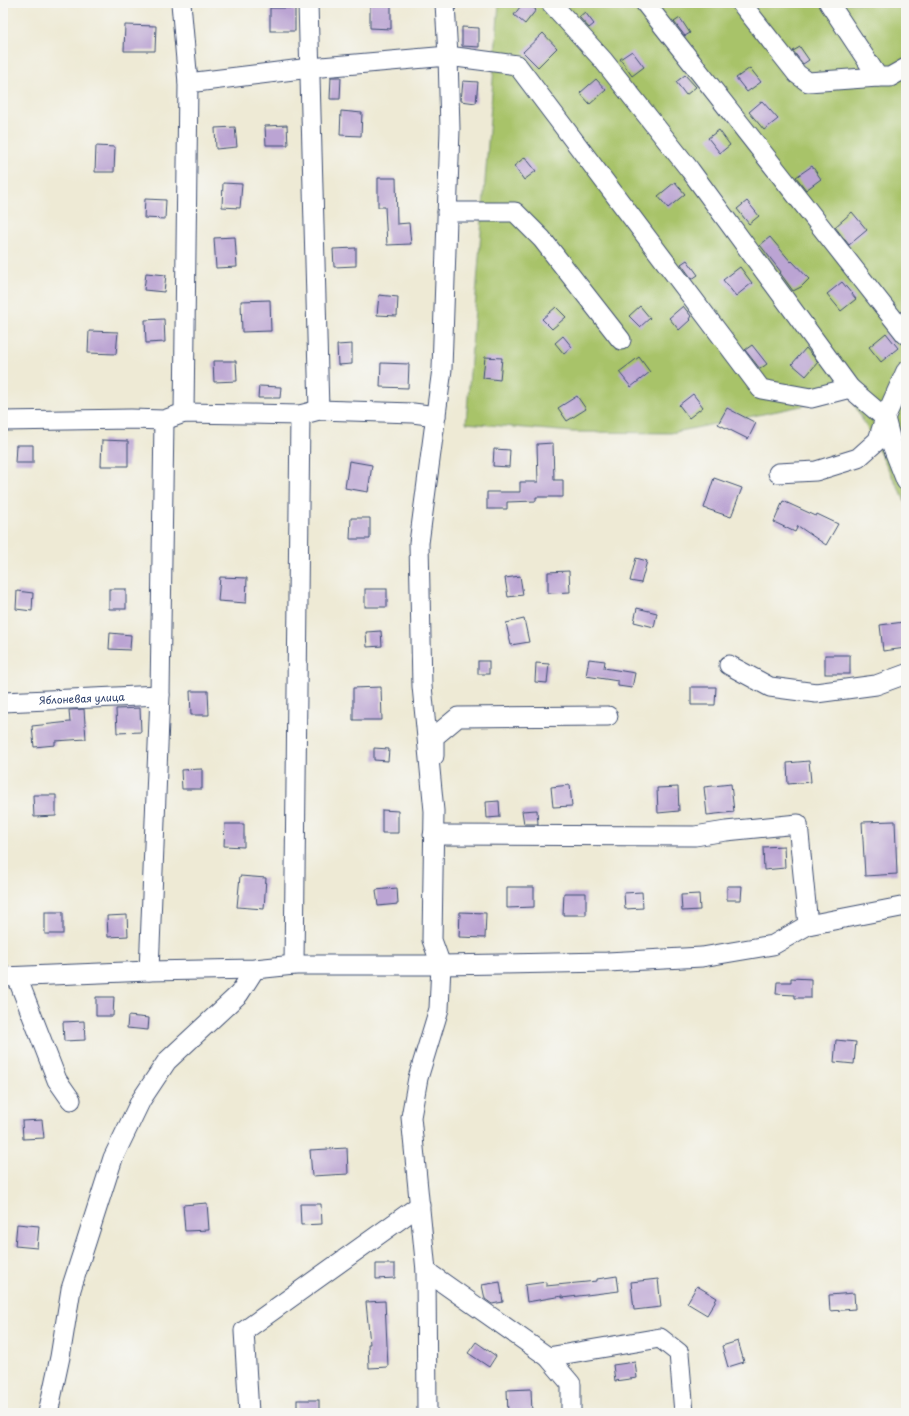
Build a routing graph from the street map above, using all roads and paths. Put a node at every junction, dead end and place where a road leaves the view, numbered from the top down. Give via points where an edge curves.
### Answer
1 (181, 3) edge
2 (308, 3) edge
3 (445, 3) edge
4 (551, 3) edge
5 (645, 3) edge
6 (741, 3) edge
7 (829, 3) edge
8 (448, 56) junction
9 (310, 68) junction
10 (906, 68) edge
11 (878, 77) junction
12 (188, 83) junction
13 (447, 212) junction
14 (906, 335) edge
15 (621, 340) dead end
16 (906, 372) edge
17 (850, 388) junction
18 (318, 410) junction
19 (184, 412) junction
20 (300, 415) junction
21 (436, 416) junction
22 (885, 418) junction
23 (164, 420) junction
24 (3, 421) edge
25 (778, 472) dead end
26 (906, 481) edge
27 (729, 665) dead end
28 (906, 674) edge
29 (160, 695) junction
30 (3, 702) edge
31 (608, 716) dead end
32 (434, 811) junction
33 (434, 835) junction
34 (906, 906) edge
35 (808, 925) junction
36 (294, 965) junction
37 (441, 965) junction
38 (254, 969) junction
39 (149, 971) junction
40 (10, 977) edge
41 (71, 1100) dead end
42 (420, 1205) junction
43 (426, 1271) junction
44 (548, 1356) junction
45 (48, 1413) edge
46 (249, 1413) edge
47 (427, 1413) edge
48 (571, 1413) edge
49 (684, 1413) edge

1 - 12 street
2 - 9 street
3 - 8 street
4 - 17 street via 603,60 690,170
5 - 14 street
6 - 11 street via 797,74 808,82
7 - 11 street
8 - 9 street
8 - 13 street via 450,130
8 - 17 street via 517,65 761,389 811,398
9 - 12 street
9 - 18 street
10 - 11 street via 890,77
12 - 19 street
13 - 15 street via 515,212 542,238
13 - 21 street via 442,369
16 - 22 street
17 - 22 street
18 - 20 street
18 - 21 street
19 - 20 street
19 - 23 street
20 - 36 street
21 - 32 street via 419,543 422,686
22 - 25 street via 878,440 858,458 816,471
22 - 26 street
23 - 24 street
23 - 29 street
27 - 28 street via 770,687 816,693 876,685
29 - 30 street, Яблоневая улица
29 - 39 street
31 - 32 street via 458,717 434,737
32 - 33 street
33 - 35 street via 695,836 798,824
33 - 37 street via 432,940
34 - 35 street
35 - 37 street via 772,945 702,957 607,962
36 - 37 street
36 - 38 street
37 - 42 street via 440,1009 418,1078 411,1117
38 - 39 street
38 - 45 street via 239,994 166,1061 141,1100 113,1158 71,1289
39 - 40 street
40 - 41 street via 57,1080
42 - 43 street
42 - 46 street via 244,1331
43 - 44 street
43 - 47 street
44 - 48 street via 571,1384
44 - 49 street via 660,1338 680,1353

